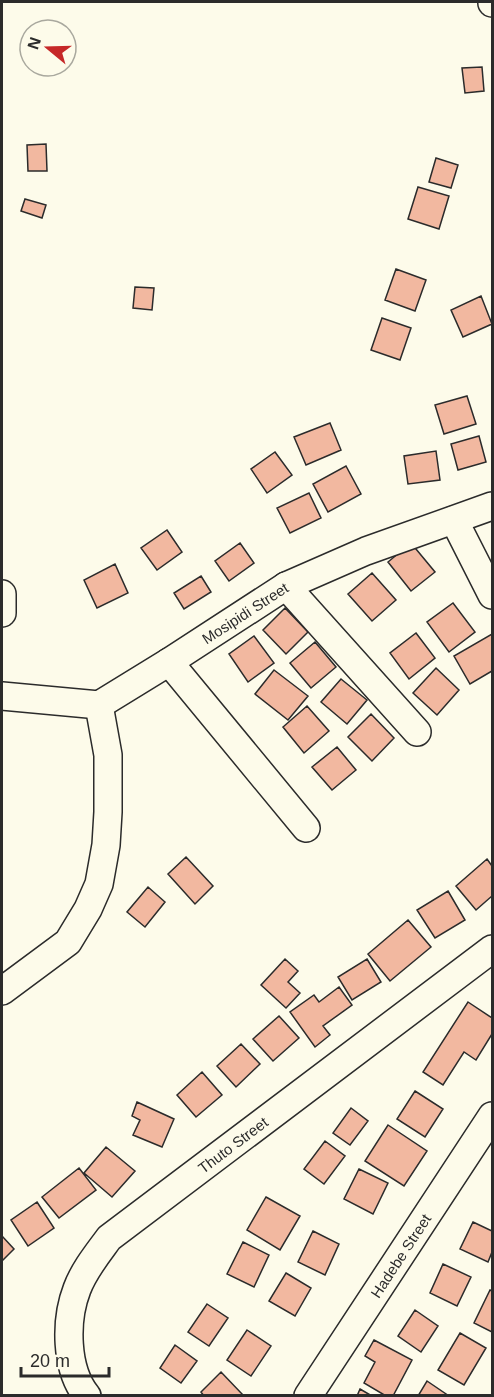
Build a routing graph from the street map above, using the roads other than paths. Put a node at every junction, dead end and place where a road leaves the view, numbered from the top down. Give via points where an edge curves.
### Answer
1 (492, 506) edge
2 (454, 520) junction
3 (286, 586) junction
4 (2, 594) edge
5 (492, 595) edge
6 (2, 613) edge
7 (169, 662) junction
8 (2, 696) edge
9 (99, 705) junction
10 (417, 732) dead end
11 (306, 828) dead end
12 (492, 949) edge
13 (2, 991) edge
14 (492, 1116) edge
15 (87, 1395) edge
16 (308, 1395) edge

1 - 2 street, Mosipidi Street
2 - 3 street, Mosipidi Street via 366,551
2 - 5 street
3 - 7 street, Mosipidi Street
3 - 10 street
4 - 6 street
7 - 9 street, Mosipidi Street
7 - 11 street
8 - 9 street
9 - 13 street via 108,755 108,812 99,884 68,942
12 - 15 street, Thuto Street via 109,1238 77,1289 71,1318 72,1370
14 - 16 street, Hadebe Street

